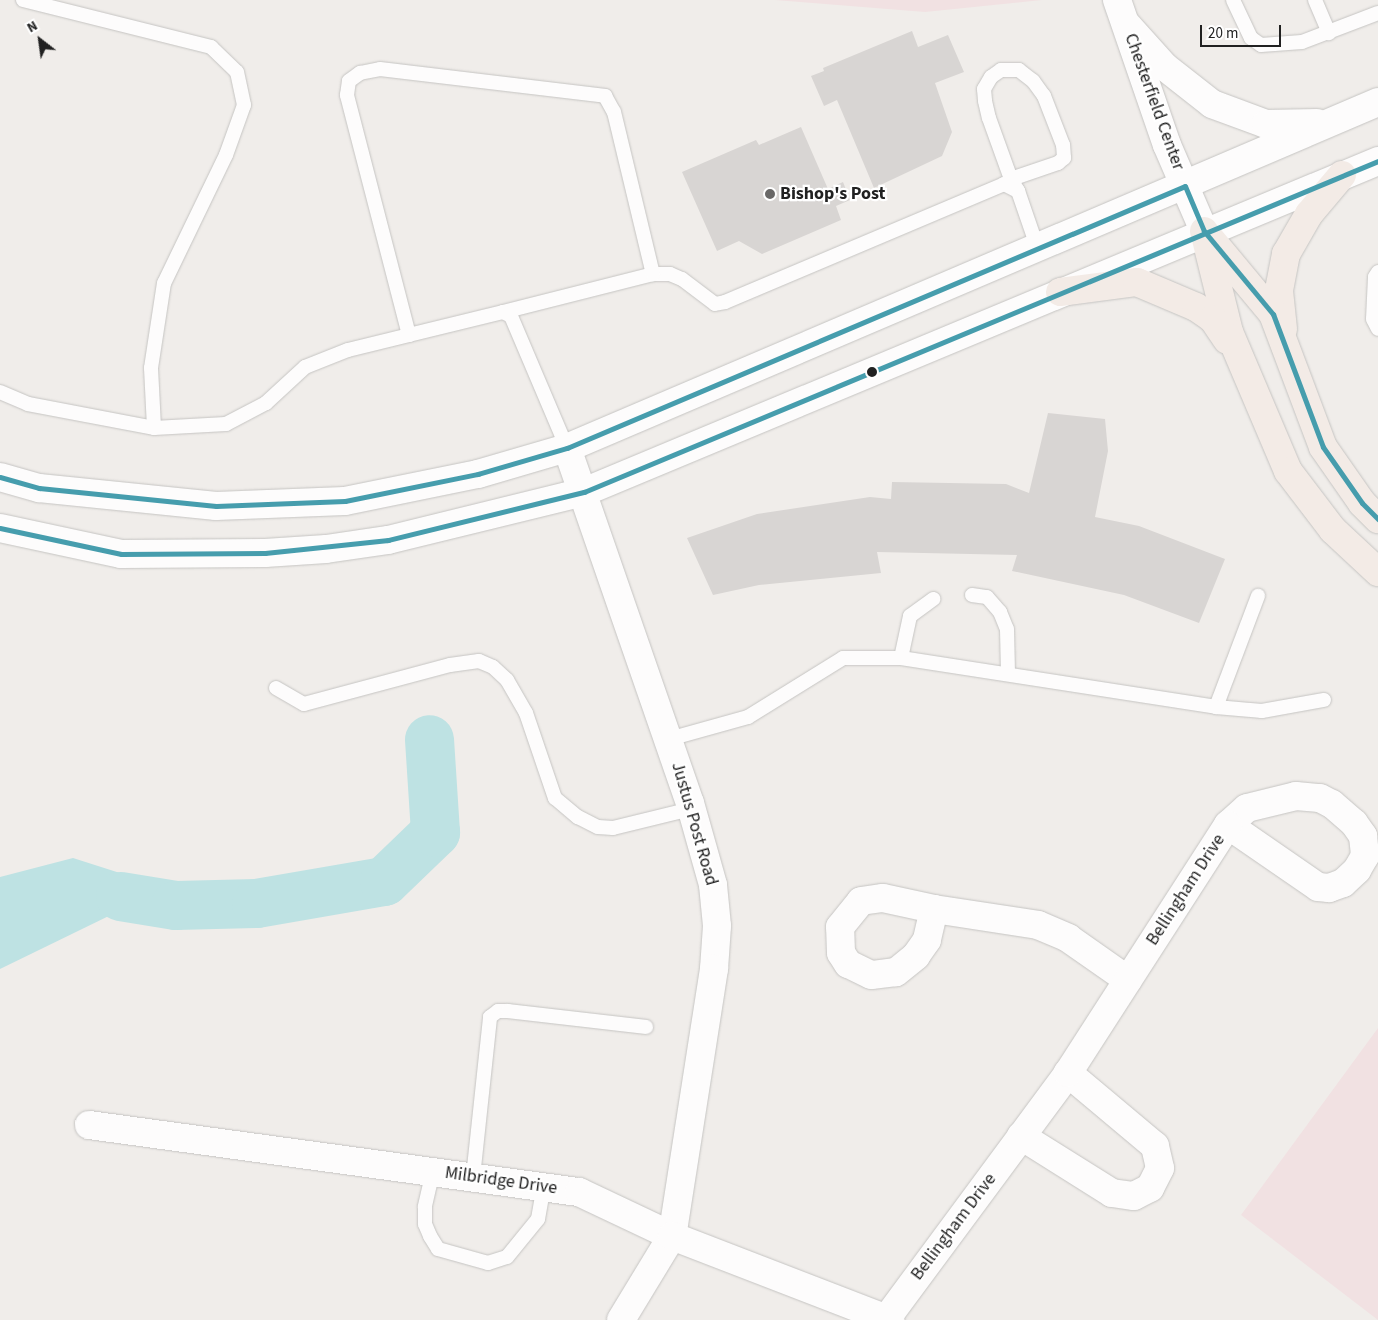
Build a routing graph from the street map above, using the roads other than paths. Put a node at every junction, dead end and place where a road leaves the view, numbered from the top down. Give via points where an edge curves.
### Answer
1 (23, 0) edge
2 (1233, 0) edge
3 (1315, 0) edge
4 (1122, 12) edge
5 (1378, 13) edge
6 (1329, 33) junction
7 (1377, 105) edge
8 (1331, 123) junction
9 (1378, 161) edge
10 (1342, 176) junction
11 (1014, 185) junction
12 (1184, 186) junction
13 (1204, 232) junction
14 (1038, 249) junction
15 (1378, 272) edge
16 (653, 274) junction
17 (1060, 292) junction
18 (503, 312) junction
19 (1378, 329) edge
20 (409, 335) junction
21 (1284, 346) junction
22 (1239, 356) junction
23 (0, 392) edge
24 (154, 428) junction
25 (567, 448) junction
26 (0, 477) edge
27 (584, 492) junction
28 (1378, 518) edge
29 (0, 528) edge
30 (1378, 572) edge
31 (972, 595) dead end
32 (1258, 596) dead end
33 (933, 599) dead end
34 (901, 658) junction
35 (1008, 674) junction
36 (276, 688) dead end
37 (1324, 700) dead end
38 (1216, 707) junction
39 (670, 739) junction
40 (691, 808) junction
41 (1228, 825) junction
42 (934, 909) dead end
43 (1128, 980) junction
44 (646, 1027) dead end
45 (1068, 1074) junction
46 (89, 1125) dead end
47 (1021, 1136) junction
48 (433, 1171) junction
49 (473, 1177) junction
50 (544, 1186) junction
51 (672, 1236) junction
52 (888, 1319) edge
53 (621, 1320) edge

1 - 24 lane via 211,47 237,72 244,105 226,155 164,284 152,368
2 - 6 lane via 1255,43 1266,46 1302,42
3 - 6 lane
4 - 8 street via 1165,67 1212,104 1266,124
4 - 12 street, Chesterfield Center
5 - 6 lane
7 - 8 street
8 - 12 street
9 - 10 street
10 - 13 street
10 - 21 main road via 1309,214 1286,254 1279,290
11 - 11 lane via 985,101 984,89 991,77 1001,70 1019,70 1033,81 1044,96 1063,145 1064,158 1058,163
11 - 14 lane
11 - 16 lane via 1004,184 715,304 682,279 670,274
12 - 13 street, Chesterfield Center
12 - 14 street
13 - 17 street
13 - 21 main road via 1273,314
13 - 22 main road via 1229,332
14 - 25 street
15 - 19 lane via 1373,319
16 - 18 lane
16 - 20 lane via 614,112 605,96 380,69 360,73 349,81 347,95
17 - 22 main road via 1137,282 1146,285 1170,294 1213,319
17 - 27 street
18 - 20 lane
18 - 25 lane via 512,316
20 - 24 lane via 348,350 305,367 266,403 226,424
21 - 28 main road via 1323,447 1362,503
22 - 30 main road via 1288,471 1334,530
23 - 24 lane via 28,404
25 - 26 street via 478,474 345,501 216,506 40,488
25 - 27 street, Justus Post Road
27 - 29 street via 388,540 274,553 121,554
27 - 39 street, Justus Post Road
31 - 35 lane via 987,597 1000,612 1007,629
32 - 38 lane
33 - 34 lane via 910,616
34 - 35 lane
34 - 39 lane via 843,658 748,717
35 - 38 lane
36 - 40 lane via 304,704 450,664 479,661 493,667 507,680 526,714 555,798 578,817 598,827 613,828
37 - 38 lane via 1262,711
39 - 40 street, Justus Post Road
40 - 51 street, Justus Post Road via 713,885 717,926 714,969
41 - 41 street, Bellingham Drive via 1318,887 1329,888 1343,883 1358,870 1365,856 1362,836 1354,822 1320,798 1296,796 1262,802 1247,808
41 - 43 street, Bellingham Drive
42 - 43 street via 1038,925 1068,938
43 - 45 street, Bellingham Drive
44 - 49 lane via 498,1010 490,1017
45 - 47 street, Bellingham Drive
45 - 47 street via 1155,1146 1160,1168 1150,1188 1134,1196 1112,1193
46 - 48 street, Milbridge Drive
47 - 52 street, Bellingham Drive
48 - 49 street, Milbridge Drive
48 - 50 lane via 424,1207 430,1236 438,1249 488,1263 507,1257 538,1219
49 - 50 street, Milbridge Drive
50 - 51 street, Milbridge Drive via 579,1192
51 - 52 street, Milbridge Drive
51 - 53 street, Justus Post Road

